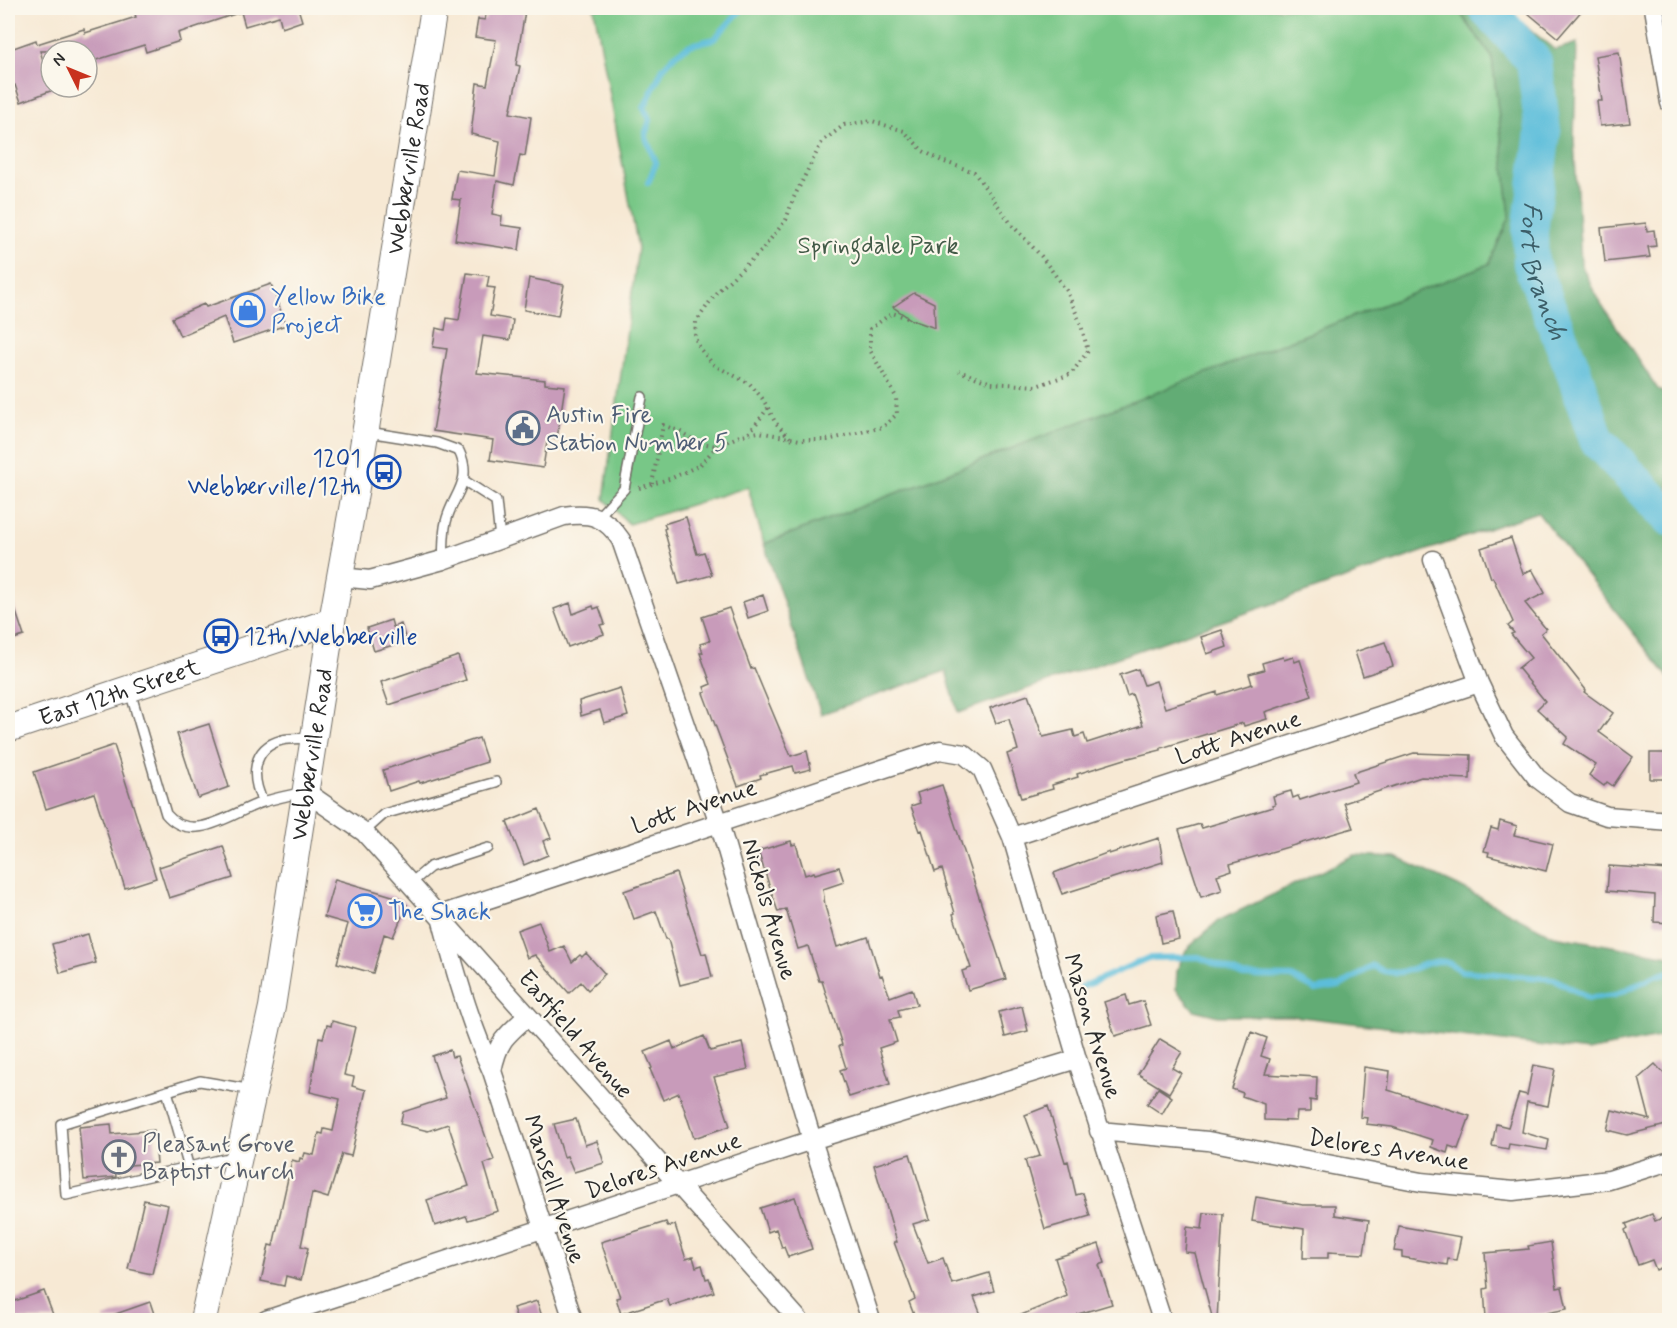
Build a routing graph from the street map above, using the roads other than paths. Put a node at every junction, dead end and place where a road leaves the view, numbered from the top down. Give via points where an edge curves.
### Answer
1 (434, 8) edge
2 (1654, 8) edge
3 (1670, 103) edge
4 (642, 397) dead end
5 (365, 432) junction
6 (464, 480) junction
7 (600, 519) junction
8 (500, 539) junction
9 (443, 560) junction
10 (1433, 560) dead end
11 (340, 577) junction
12 (332, 621) junction
13 (1479, 683) junction
14 (129, 689) junction
15 (8, 729) edge
16 (314, 738) junction
17 (964, 754) joint
18 (496, 782) dead end
19 (306, 792) junction
20 (263, 802) junction
21 (1670, 821) edge
22 (719, 823) junction
23 (364, 832) junction
24 (1012, 837) junction
25 (488, 848) dead end
26 (411, 883) junction
27 (440, 915) junction
28 (528, 1016) junction
29 (1077, 1059) junction
30 (492, 1071) junction
31 (254, 1090) junction
32 (167, 1091) junction
33 (1099, 1131) junction
34 (812, 1140) junction
35 (240, 1156) junction
36 (1670, 1161) edge
37 (189, 1168) junction
38 (678, 1186) junction
39 (544, 1230) junction
40 (203, 1320) edge
41 (266, 1320) edge
42 (573, 1320) edge
43 (799, 1320) edge
44 (871, 1320) edge
45 (1162, 1320) edge

1 - 5 street, Webberville Road
2 - 3 street
4 - 7 lane via 624,489
5 - 6 lane via 437,443 459,451 465,464
5 - 11 street, Webberville Road
6 - 8 lane via 496,501
6 - 9 lane via 446,522
7 - 8 street via 580,514 564,516
7 - 22 street, Nickols Avenue via 621,540
8 - 9 street
9 - 11 street via 370,580
10 - 13 street
11 - 12 street, Webberville Road
12 - 14 street, East 12th Street
12 - 16 street, Webberville Road
13 - 21 street via 1504,736 1537,778 1570,803 1607,816
13 - 24 street, Lott Avenue
14 - 15 street, East 12th Street
14 - 20 lane via 166,814 173,822 186,827 207,826
16 - 19 street, Webberville Road
16 - 20 lane via 285,739 267,747 255,770
17 - 22 street, Lott Avenue via 940,750
17 - 24 street, Mason Avenue via 982,769
18 - 23 lane via 384,814
19 - 20 lane
19 - 23 street, Eastfield Avenue
19 - 31 street, Webberville Road via 272,1008
22 - 27 street, Lott Avenue
22 - 34 street, Nickols Avenue
23 - 26 street, Eastfield Avenue
24 - 29 street, Mason Avenue
25 - 26 lane via 430,867
26 - 27 street, Eastfield Avenue
27 - 28 street, Eastfield Avenue
27 - 30 street, Mansell Avenue
28 - 30 street via 504,1038 496,1051
28 - 38 street, Eastfield Avenue
29 - 33 street, Mason Avenue
29 - 34 street, Delores Avenue
30 - 39 street, Mansell Avenue
31 - 32 lane via 200,1081
31 - 35 street, Webberville Road
32 - 37 lane
32 - 37 lane via 61,1124 66,1195
33 - 36 street, Delores Avenue via 1208,1141 1421,1182 1513,1191 1609,1180
33 - 45 street, Mason Avenue
34 - 38 street, Delores Avenue
34 - 44 street, Nickols Avenue
35 - 37 lane
35 - 40 street, Webberville Road
38 - 39 street, Delores Avenue
38 - 43 street, Eastfield Avenue
39 - 41 street, Delores Avenue
39 - 42 street, Mansell Avenue

